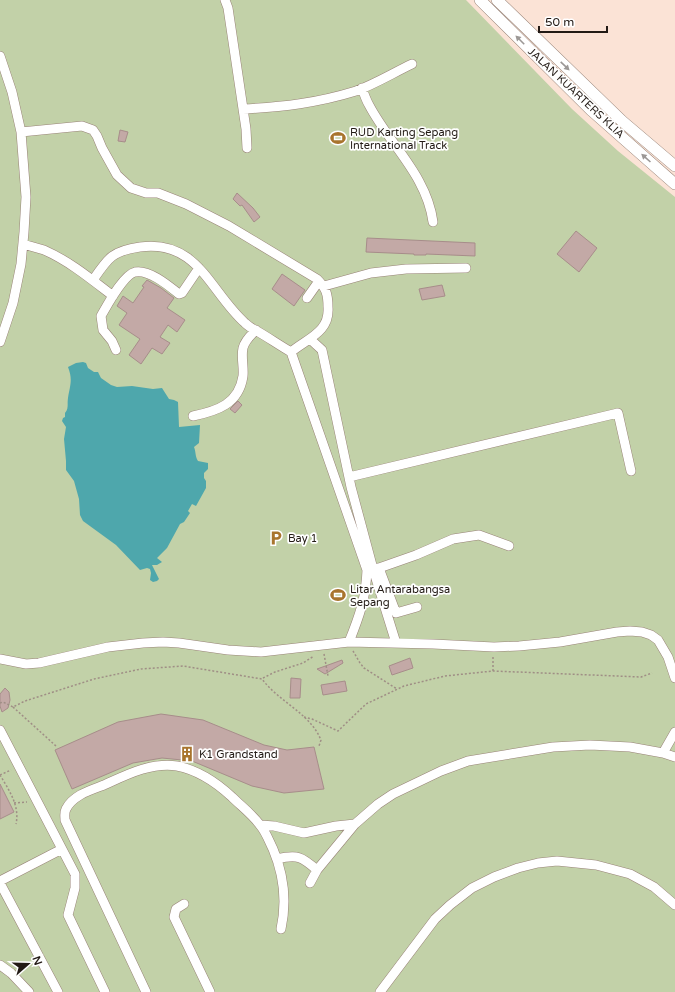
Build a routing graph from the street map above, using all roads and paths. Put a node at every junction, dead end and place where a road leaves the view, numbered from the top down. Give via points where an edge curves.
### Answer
1 (225, 0) edge
2 (480, 0) edge
3 (497, 0) edge
4 (0, 56) edge
5 (412, 64) dead end
6 (362, 88) junction
7 (243, 109) junction
8 (21, 132) junction
9 (247, 148) dead end
10 (675, 166) edge
11 (675, 184) edge
12 (433, 222) dead end
13 (23, 244) junction
14 (199, 268) junction
15 (466, 268) dead end
16 (93, 280) junction
17 (322, 283) junction
18 (113, 296) junction
19 (307, 298) dead end
20 (256, 330) junction
21 (310, 339) junction
22 (0, 342) edge
23 (116, 350) dead end
24 (291, 352) junction
25 (193, 416) dead end
26 (631, 471) dead end
27 (349, 477) junction
28 (509, 546) dead end
29 (373, 569) junction
30 (417, 607) dead end
31 (349, 642) junction
32 (396, 643) junction
33 (322, 644) junction
34 (0, 659) edge
35 (493, 659) dead end
36 (493, 671) junction
37 (652, 674) dead end
38 (328, 676) dead end
39 (675, 678) edge
40 (262, 679) junction
41 (397, 689) junction
42 (0, 703) edge
43 (13, 707) junction
44 (304, 717) junction
45 (0, 730) edge
46 (675, 732) edge
47 (56, 746) dead end
48 (319, 746) dead end
49 (614, 746) junction
50 (631, 751) dead end
51 (663, 753) junction
52 (675, 757) edge
53 (464, 767) dead end
54 (441, 771) junction
55 (0, 775) edge
56 (38, 801) junction
57 (14, 803) junction
58 (16, 824) dead end
59 (356, 824) junction
60 (261, 825) junction
61 (62, 849) junction
62 (277, 859) junction
63 (318, 870) junction
64 (0, 882) edge
65 (310, 882) dead end
66 (184, 904) dead end
67 (675, 905) edge
68 (281, 929) dead end
69 (0, 965) edge
70 (29, 992) edge
71 (58, 992) edge
72 (105, 992) edge
73 (146, 992) edge
74 (210, 992) edge
75 (380, 992) edge

1 - 7 street
11 -> 2 main road, JALAN KUARTERS KLIA via 591,110
3 -> 10 main road, JALAN KUARTERS KLIA via 622,121
4 - 8 street
5 - 6 street
6 - 7 street via 299,105
6 - 12 street via 370,106 425,191
7 - 9 street
8 - 13 street via 26,197
8 - 17 street via 82,126 93,130 117,175 131,188 146,193 158,193 186,204 229,226
13 - 16 street via 44,250
13 - 22 street via 12,303
14 - 16 street via 178,252 146,246 118,252 104,264
14 - 18 street via 179,294 154,276 134,272 126,278
14 - 20 street via 245,323
15 - 17 street via 406,269
16 - 18 street
17 - 19 street
17 - 21 street via 328,300 328,319
18 - 23 street via 101,316 103,330
20 - 24 street
20 - 25 street via 246,340 243,348 243,377 234,398 213,412
21 - 24 street
21 - 27 street via 322,350
24 - 29 street
26 - 27 street via 618,413
27 - 29 street
28 - 29 street via 479,535 453,539
29 - 30 street via 396,613
29 - 31 street
29 - 32 street
31 - 32 street
31 - 33 street
31 - 41 path via 364,668
32 - 39 street via 506,647 560,642 617,632 642,632 658,640 668,657
33 - 34 street via 261,652 180,643 143,643 100,648 39,663 26,664
33 - 38 path
33 - 40 path via 314,655 303,663
35 - 36 path
36 - 37 path via 641,677
36 - 41 path via 445,676
40 - 43 path via 183,666 142,669 94,680
40 - 44 path
41 - 44 path via 366,704 338,731
42 - 43 path
43 - 47 path
44 - 48 path via 318,732 321,740
45 - 56 street
46 - 51 street
49 - 50 street
49 - 51 street
49 - 54 street via 553,747 468,761
51 - 52 street
53 - 54 street
54 - 59 street via 393,794
55 - 57 path
56 - 57 path
56 - 61 street
57 - 58 path via 18,816
59 - 60 street via 304,833
59 - 63 street
60 - 62 street
60 - 73 street via 214,782 177,766 149,768 119,777 80,796 66,809 65,820
61 - 64 street
61 - 72 street via 75,874 75,888 68,915
62 - 63 street via 298,857 305,859
62 - 68 street via 285,897
63 - 65 street
64 - 71 street
66 - 74 street via 176,909 174,917
67 - 75 street via 654,887 630,874 596,865 557,861 518,868 472,888 450,905 435,919
69 - 70 street

